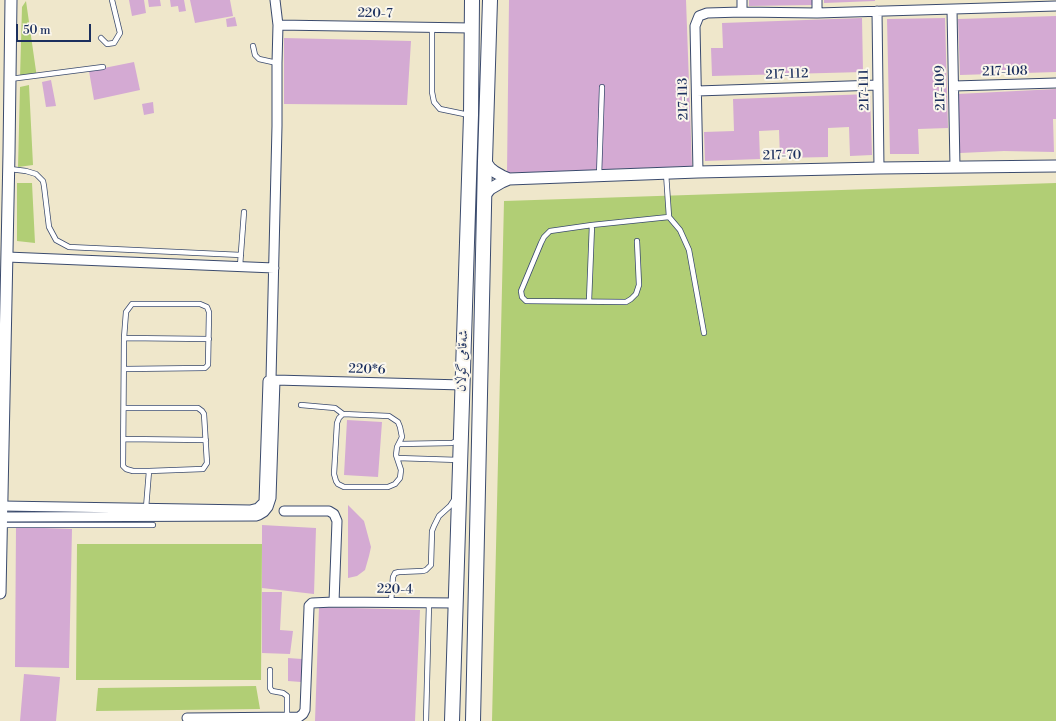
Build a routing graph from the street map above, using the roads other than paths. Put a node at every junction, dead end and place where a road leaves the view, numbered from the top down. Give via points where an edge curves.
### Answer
1 (112, 0) edge
2 (275, 0) edge
3 (472, 0) edge
4 (490, 0) edge
5 (742, 0) edge
6 (817, 0) edge
7 (11, 2) edge
8 (1056, 6) edge
9 (952, 10) junction
10 (877, 11) junction
11 (742, 12) junction
12 (817, 13) junction
13 (278, 25) junction
14 (432, 28) junction
15 (471, 28) junction
16 (100, 38) dead end
17 (253, 46) dead end
18 (277, 63) junction
19 (103, 67) dead end
20 (10, 79) junction
21 (1056, 83) edge
22 (878, 85) junction
23 (954, 86) junction
24 (602, 87) dead end
25 (697, 91) junction
26 (471, 115) junction
27 (485, 161) junction
28 (1056, 166) edge
29 (955, 167) junction
30 (879, 168) junction
31 (9, 169) junction
32 (698, 172) junction
33 (666, 173) junction
34 (599, 176) junction
35 (509, 179) junction
36 (484, 195) junction
37 (244, 212) dead end
38 (669, 216) junction
39 (592, 225) junction
40 (637, 241) dead end
41 (241, 255) junction
42 (7, 257) junction
43 (240, 266) junction
44 (274, 268) junction
45 (589, 301) junction
46 (704, 333) dead end
47 (124, 338) junction
48 (209, 339) junction
49 (124, 369) junction
50 (271, 380) junction
51 (463, 385) junction
52 (301, 405) dead end
53 (124, 408) junction
54 (343, 414) junction
55 (124, 439) junction
56 (461, 439) junction
57 (206, 440) junction
58 (399, 444) junction
59 (397, 458) junction
60 (460, 460) junction
61 (149, 471) junction
62 (458, 491) junction
63 (146, 508) junction
64 (284, 511) dead end
65 (2, 516) junction
66 (153, 525) dead end
67 (0, 593) edge
68 (334, 602) junction
69 (391, 602) junction
70 (429, 603) junction
71 (456, 603) junction
72 (475, 634) junction
73 (455, 635) junction
74 (270, 670) dead end
75 (287, 717) junction
76 (187, 718) dead end
77 (202, 719) edge
78 (426, 721) edge
79 (452, 721) edge
80 (473, 721) edge

1 - 16 lane via 120,33 114,43 107,44
2 - 13 street
3 - 15 main road, شەقامی گوڵان
4 - 27 main road, شەقامی گوڵان
5 - 11 street
6 - 12 street
7 - 20 street
8 - 9 street
9 - 10 street
9 - 23 street, 217-109
10 - 12 street
10 - 22 street, 217-111
11 - 12 street
11 - 25 street, 217-113 via 706,13 699,16 695,26
13 - 14 street, 220-7
13 - 18 street
14 - 15 street, 220-7
14 - 26 lane via 434,102 440,109
15 - 26 main road, شەقامی گوڵان
17 - 18 lane via 255,56 259,59
18 - 44 street
19 - 20 lane
20 - 31 street
21 - 23 street, 217-108
22 - 25 street, 217-112
22 - 30 street, 217-111
23 - 29 street, 217-109
24 - 34 lane
25 - 32 street, 217-113
26 - 51 main road, شەقامی گوڵان
27 - 35 street via 495,172
27 - 36 main road, شەقامی گوڵان
28 - 29 street, 217-70
29 - 30 street, 217-70
30 - 32 street, 217-70
31 - 41 lane via 36,174 43,181 49,227 56,240 69,247
31 - 42 street
32 - 33 street, 217-70
33 - 34 street, 217-70
33 - 38 lane
34 - 35 street, 217-70
35 - 36 street, 217-70
36 - 72 main road, شەقامی گوڵان
37 - 41 lane
38 - 39 lane
38 - 46 lane via 680,230 689,250
39 - 45 lane
39 - 45 lane via 550,231 541,243 521,291 526,301
40 - 45 lane via 640,284 636,294 626,302
41 - 43 lane
42 - 43 street
42 - 65 street
43 - 44 street
44 - 50 street
47 - 48 lane
47 - 48 lane via 126,312 132,304 200,304 207,307 209,312
47 - 49 lane
48 - 49 lane via 208,365 205,368
49 - 53 lane
50 - 51 street, 220*6
50 - 63 street via 262,505 250,510
50 - 65 street via 271,498 268,507 259,515
51 - 56 main road, شەقامی گوڵان
52 - 54 lane via 335,408
53 - 55 lane
53 - 57 lane via 198,408 204,414
54 - 58 lane via 389,416 398,422 400,427 402,437
54 - 59 lane via 337,424 334,478 338,484 344,487 392,486 398,481 400,474
55 - 57 lane
55 - 61 lane via 123,466 134,471
56 - 58 lane via 452,444
56 - 60 main road, شەقامی گوڵان
57 - 61 lane via 207,463 203,470
58 - 59 lane
59 - 60 lane
60 - 62 main road, شەقامی گوڵان
61 - 63 lane
62 - 69 lane via 432,531 431,565 423,571 395,573
62 - 71 main road, شەقامی گوڵان
63 - 65 street
64 - 68 street via 329,511 334,514
65 - 66 lane
65 - 67 street
68 - 69 street, 220-4
68 - 75 street, 220-4 via 314,602 309,606 305,710 301,716
69 - 70 street, 220-4
70 - 71 street, 220-4
70 - 78 lane
71 - 73 main road, شەقامی گوڵان
72 - 73 main road via 473,641 464,645 457,642
72 - 80 main road, شەقامی گوڵان
73 - 79 main road, شەقامی گوڵان
74 - 75 lane via 270,688 287,696
75 - 77 street
76 - 77 street

